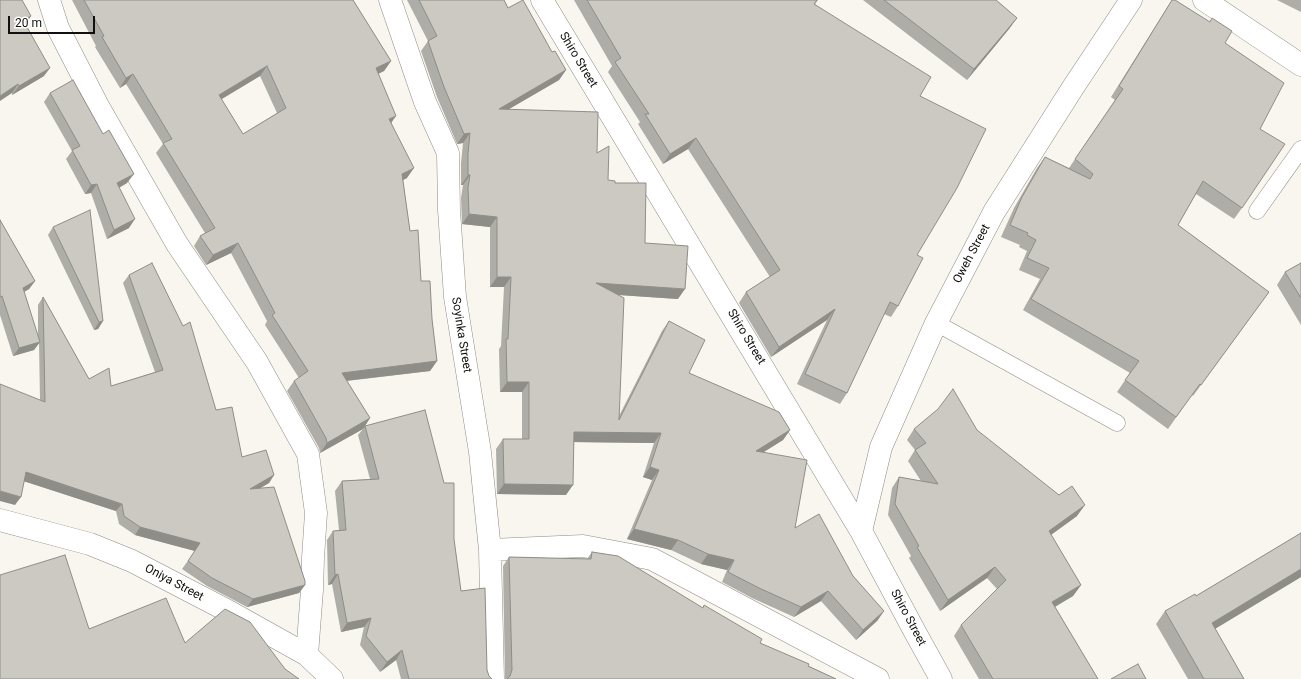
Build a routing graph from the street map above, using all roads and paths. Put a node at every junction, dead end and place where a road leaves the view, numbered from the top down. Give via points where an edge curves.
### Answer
1 (48, 0) edge
2 (390, 0) edge
3 (542, 0) edge
4 (1130, 0) edge
5 (1204, 0) edge
6 (1301, 65) edge
7 (1301, 149) edge
8 (1257, 211) dead end
9 (936, 323) junction
10 (1117, 423) dead end
11 (0, 520) edge
12 (861, 531) junction
13 (490, 550) junction
14 (307, 655) junction
15 (332, 679) edge
16 (493, 679) edge
17 (878, 679) edge
18 (941, 679) edge

1 - 14 street via 58,28 98,106 177,244 257,362 308,454 316,513
2 - 13 street, Soyinka Street via 425,102 448,153 455,297 480,452
3 - 12 street, Shiro Street
4 - 9 street, Oweh Street via 994,212
5 - 6 street
7 - 8 lane
9 - 10 lane
9 - 12 street, Oweh Street via 881,448
11 - 14 street, Oniya Street via 90,544 132,561
12 - 18 street, Shiro Street
13 - 16 street, Soyinka Street
13 - 17 street via 583,546 652,558
14 - 15 street, Oniya Street

